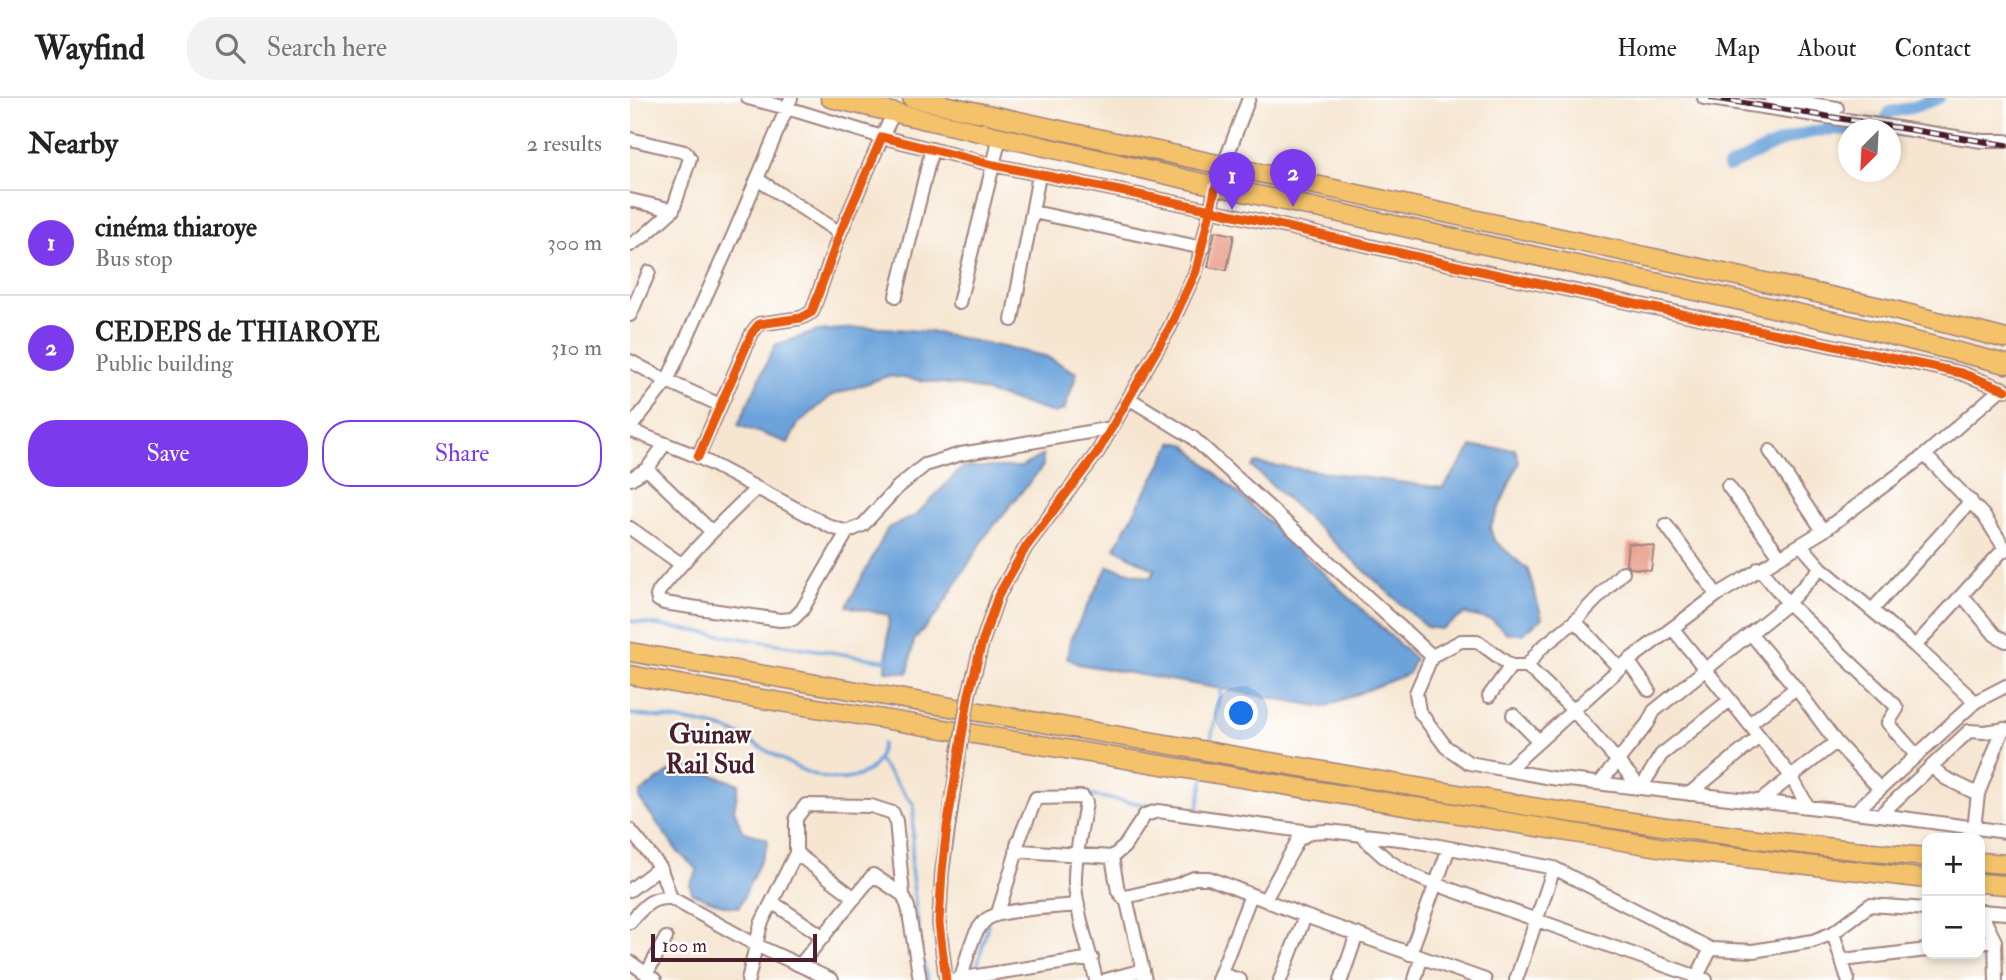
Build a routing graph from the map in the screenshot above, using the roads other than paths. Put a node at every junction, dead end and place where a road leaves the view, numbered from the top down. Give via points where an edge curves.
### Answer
1 (748, 98) edge
2 (830, 98) edge
3 (912, 98) edge
4 (1249, 98) edge
5 (1704, 98) edge
6 (1775, 101) edge
7 (789, 103) edge
8 (1837, 108) edge
9 (894, 113) junction
10 (882, 137) junction
11 (1000, 137) junction
12 (630, 139) edge
13 (2006, 141) edge
14 (932, 149) junction
15 (994, 164) junction
16 (1223, 167) junction
17 (1039, 174) junction
18 (757, 179) junction
19 (1216, 186) junction
20 (630, 200) edge
21 (673, 210) junction
22 (1212, 210) junction
23 (1033, 212) junction
24 (840, 233) junction
25 (630, 245) edge
26 (1203, 248) junction
27 (649, 272) dead end
28 (896, 296) dead end
29 (959, 303) dead end
30 (630, 315) edge
31 (1012, 320) dead end
32 (2006, 339) edge
33 (630, 361) edge
34 (2006, 363) edge
35 (667, 381) junction
36 (2004, 389) edge
37 (1130, 399) junction
38 (720, 405) junction
39 (1112, 428) junction
40 (630, 429) edge
41 (664, 445) junction
42 (1770, 451) dead end
43 (1925, 455) junction
44 (698, 457) junction
45 (646, 470) junction
46 (630, 480) edge
47 (1728, 486) dead end
48 (756, 489) junction
49 (1971, 501) junction
50 (1666, 525) dead end
51 (630, 527) edge
52 (711, 531) junction
53 (1823, 531) junction
54 (847, 532) junction
55 (1801, 545) junction
56 (2005, 549) edge
57 (1780, 556) junction
58 (681, 564) junction
59 (1759, 568) junction
60 (1821, 568) junction
61 (1623, 572) dead end
62 (1717, 595) junction
63 (1962, 595) junction
64 (1788, 603) junction
65 (1873, 610) junction
66 (1574, 621) junction
67 (1673, 629) junction
68 (1751, 634) junction
69 (2006, 641) edge
70 (1915, 646) junction
71 (630, 652) edge
72 (1432, 656) junction
73 (1624, 665) junction
74 (1511, 666) junction
75 (1527, 666) junction
76 (1706, 669) junction
77 (630, 675) edge
78 (2006, 686) edge
79 (1796, 688) junction
80 (1649, 690) dead end
81 (1489, 696) dead end
82 (1730, 700) junction
83 (1975, 702) junction
84 (1573, 710) junction
85 (1513, 715) dead end
86 (1749, 724) junction
87 (2005, 729) edge
88 (1759, 737) junction
89 (1539, 741) junction
90 (1836, 742) junction
91 (1916, 755) junction
92 (1616, 761) junction
93 (1933, 767) junction
94 (1507, 770) junction
95 (1791, 776) junction
96 (1600, 783) junction
97 (1641, 788) junction
98 (1879, 788) junction
99 (1689, 794) junction
100 (1978, 794) junction
101 (1759, 802) junction
102 (1808, 807) junction
103 (1855, 813) junction
104 (1880, 815) junction
105 (1974, 828) junction
106 (630, 830) edge
107 (1310, 832) junction
108 (2006, 832) edge
109 (1361, 834) junction
110 (1449, 848) junction
111 (796, 853) junction
112 (1016, 854) junction
113 (1077, 854) junction
114 (1112, 857) junction
115 (1922, 858) edge
116 (1985, 862) edge
117 (2006, 864) edge
118 (660, 867) junction
119 (1554, 868) junction
120 (1922, 877) edge
121 (1985, 883) edge
122 (1436, 884) junction
123 (2006, 885) edge
124 (630, 890) edge
125 (903, 895) junction
126 (1251, 895) junction
127 (671, 898) junction
128 (855, 898) junction
129 (1125, 898) junction
130 (1265, 900) junction
131 (772, 902) junction
132 (1078, 905) junction
133 (1922, 909) edge
134 (998, 914) junction
135 (2006, 914) edge
136 (1305, 916) junction
137 (1537, 919) junction
138 (630, 922) edge
139 (1833, 933) junction
140 (1357, 934) junction
141 (824, 937) junction
142 (666, 938) dead end
143 (1995, 941) junction
144 (1985, 942) edge
145 (756, 945) junction
146 (1712, 949) junction
147 (1922, 951) edge
148 (1416, 956) junction
149 (1092, 958) junction
150 (1843, 960) junction
151 (630, 962) edge
152 (800, 965) junction
153 (1144, 975) edge
154 (651, 976) edge
155 (1219, 977) edge
156 (828, 979) edge
157 (952, 979) edge
158 (1699, 979) edge
159 (748, 980) edge
160 (920, 980) edge
161 (1096, 980) edge
162 (1106, 980) edge
163 (1240, 980) edge
164 (1280, 980) edge
165 (1341, 980) edge
166 (1415, 980) edge
167 (1485, 980) edge
168 (1516, 980) edge
169 (1848, 980) edge
170 (1996, 980) edge

1 - 7 street
2 - 9 highway
3 - 16 highway
4 - 16 street
5 - 6 street
6 - 8 street
7 - 10 street
7 - 18 street
8 - 13 street via 1982,141
9 - 10 street
9 - 11 highway
10 - 14 street
10 - 24 street
11 - 15 street
11 - 19 highway
12 - 21 street via 685,152 690,158
14 - 15 street
14 - 28 street
15 - 17 street
15 - 29 street
16 - 32 highway via 1877,306
17 - 22 street
17 - 23 street
18 - 24 street
18 - 35 street
19 - 22 street
19 - 34 highway
20 - 21 street
21 - 25 street
22 - 26 street
22 - 36 street via 1471,270 1961,373
23 - 26 street
23 - 31 street
24 - 38 street via 812,312 802,318 759,324
26 - 37 street via 1170,327
27 - 30 street
33 - 35 street
35 - 38 street
35 - 40 street
36 - 43 street
37 - 39 street
37 - 72 street via 1192,437
38 - 44 street
39 - 54 street via 961,454 925,465 863,525
39 - 157 street, bridge via 1026,547 998,596 982,643 969,694 942,872 939,923
40 - 41 street
41 - 44 street
41 - 45 street
42 - 53 street
43 - 49 street
43 - 53 street
44 - 48 street
45 - 46 street
45 - 52 street
47 - 57 street
48 - 52 street
48 - 54 street
49 - 56 street
49 - 65 street
50 - 62 street
51 - 58 street
52 - 58 street
53 - 55 street
54 - 58 street via 793,619 658,600 659,591
55 - 57 street
55 - 60 street
56 - 63 street
57 - 59 street
59 - 62 street
59 - 64 street
60 - 64 street
60 - 65 street
61 - 66 street
62 - 67 street
63 - 69 street via 1995,635
63 - 70 street
64 - 68 street
64 - 91 street via 1895,705 1898,709 1888,723
65 - 70 street
66 - 73 street
66 - 75 street
67 - 73 street
67 - 76 street
68 - 76 street
68 - 79 street
70 - 83 street
71 - 115 highway via 1533,807 1681,830
72 - 74 street via 1461,641 1477,641
72 - 94 street via 1416,693 1419,710 1446,747 1469,763
73 - 80 street
73 - 84 street
74 - 75 street
74 - 81 street
75 - 84 street
76 - 82 street
76 - 92 street via 1654,710
77 - 120 highway via 1677,850
78 - 83 street
79 - 86 street
79 - 90 street
82 - 86 street
82 - 97 street via 1661,755
83 - 91 street
84 - 89 street
84 - 92 street
85 - 89 street
86 - 88 street
87 - 93 street via 1969,731
87 - 100 street
88 - 95 street
88 - 99 street
89 - 94 street
90 - 95 street
90 - 98 street
91 - 98 street
92 - 96 street
92 - 97 street
93 - 100 street
93 - 104 street
94 - 96 street
95 - 101 street
95 - 102 street
96 - 97 street
97 - 99 street
98 - 103 street
99 - 101 street
100 - 105 street
101 - 102 street
102 - 103 street
103 - 104 street
104 - 105 street
105 - 108 street
106 - 118 street
107 - 109 street
107 - 114 street via 1158,811 1145,815
107 - 130 street via 1298,840
109 - 110 street
109 - 122 street via 1399,869
110 - 119 street
110 - 122 street
111 - 125 street via 796,818 806,805 871,806 893,813
111 - 128 street
111 - 131 street
112 - 113 street
112 - 113 street via 1035,798 1080,796 1086,802
112 - 134 street
113 - 114 street
113 - 132 street
114 - 129 street via 1118,891
116 - 117 highway
118 - 124 street
118 - 127 street
119 - 137 street
119 - 146 street
121 - 123 highway
122 - 137 street
122 - 148 street
125 - 128 street via 873,875
125 - 160 street
126 - 129 street via 1209,878 1194,878
126 - 130 street
126 - 155 street
127 - 138 street via 657,898
127 - 145 street
128 - 141 street
129 - 153 street
130 - 136 street
131 - 141 street
131 - 145 street
132 - 134 street
132 - 149 street
133 - 139 street via 1870,905
134 - 157 street via 986,919
135 - 143 street via 1980,911
136 - 140 street
136 - 164 street
137 - 158 street
137 - 168 street
139 - 146 street via 1754,951
139 - 150 street
140 - 148 street
140 - 165 street
141 - 152 street
142 - 154 street
143 - 144 street
143 - 170 street
145 - 152 street
145 - 159 street
146 - 158 street
147 - 150 street
148 - 166 street
148 - 167 street
149 - 157 street
149 - 161 street
150 - 169 street
151 - 154 street
152 - 156 street
153 - 162 street
155 - 163 street

